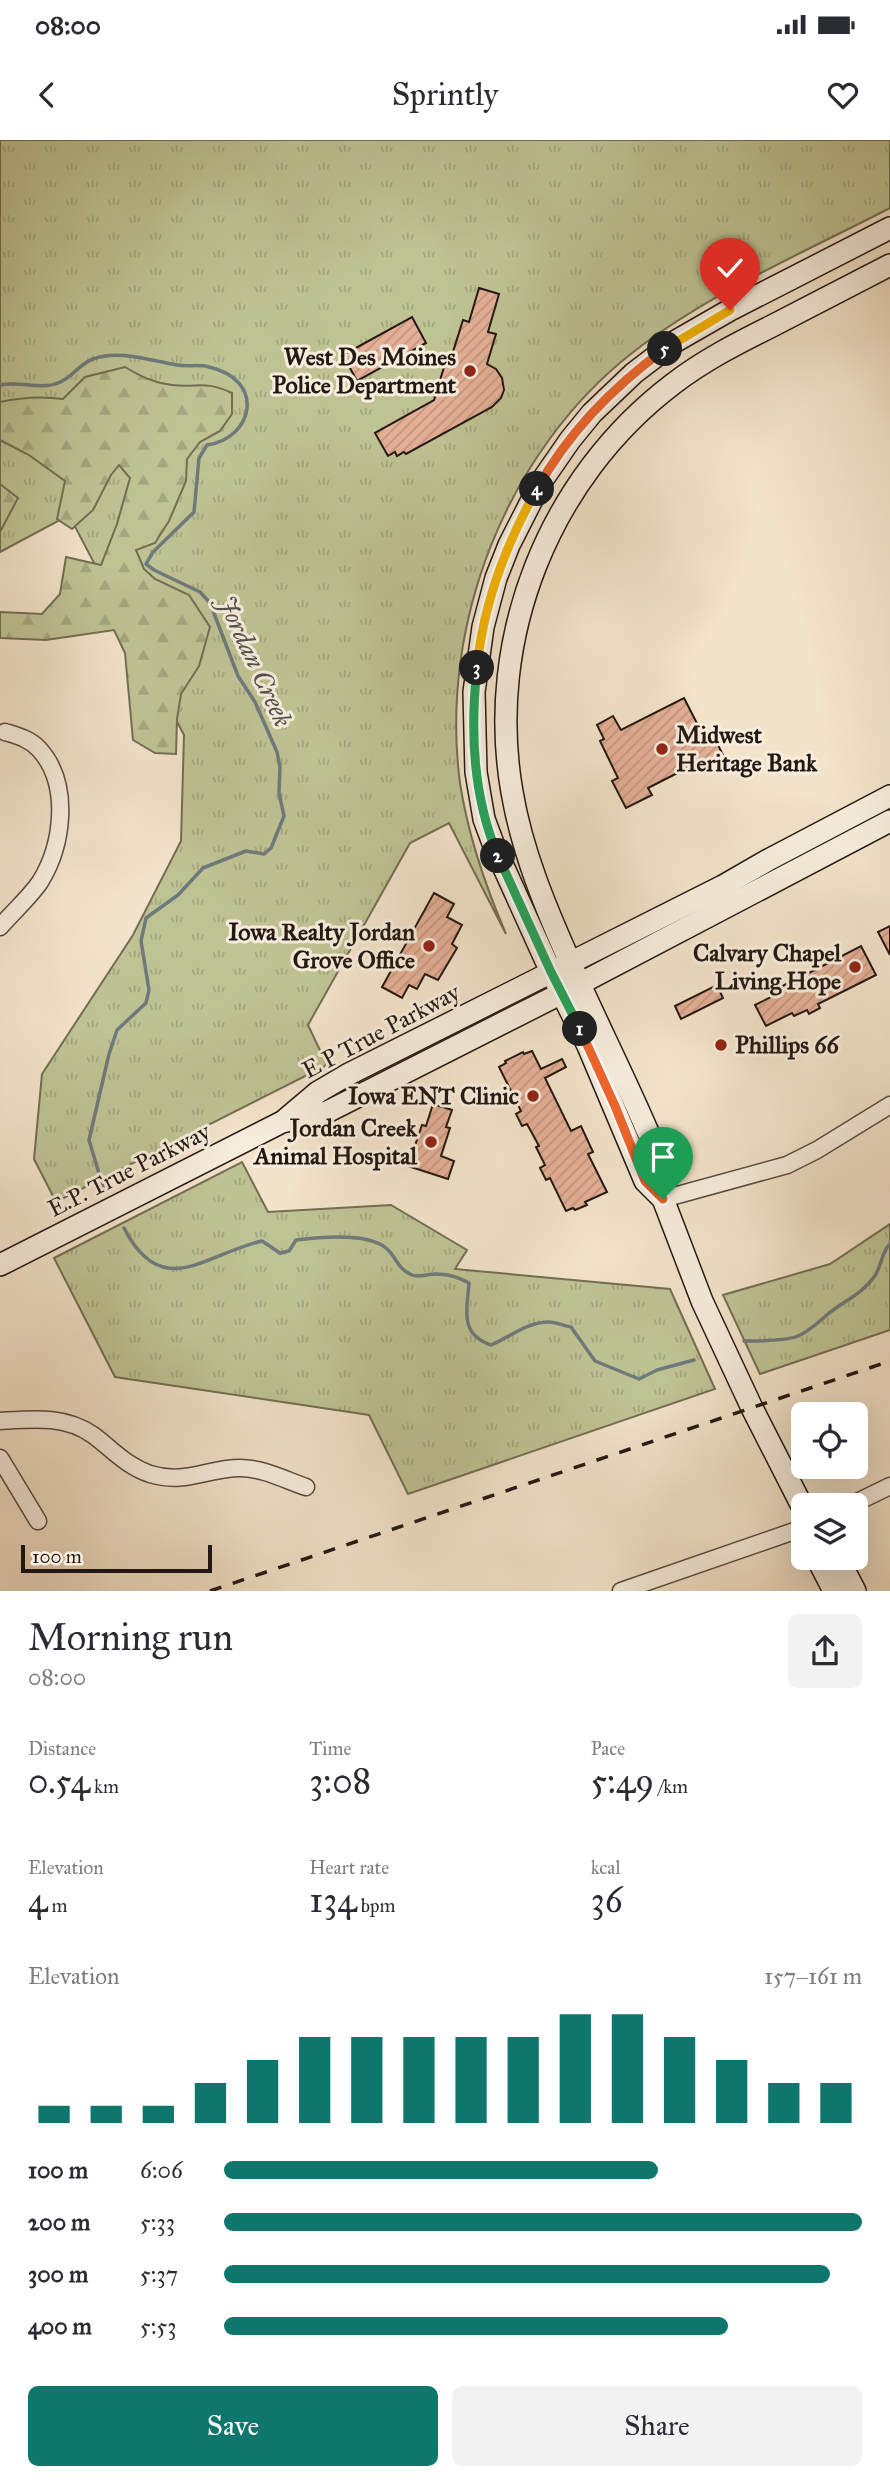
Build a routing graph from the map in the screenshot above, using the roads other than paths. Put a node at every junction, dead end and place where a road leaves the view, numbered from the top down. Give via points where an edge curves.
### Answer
1 (890, 228) edge
2 (890, 265) edge
3 (5, 732) dead end
4 (890, 796) edge
5 (890, 821) edge
6 (0, 927) edge
7 (551, 972) junction
8 (571, 980) junction
9 (890, 1105) edge
10 (282, 1122) junction
11 (663, 1199) junction
12 (0, 1265) edge
13 (0, 1421) edge
14 (0, 1458) edge
15 (890, 1486) edge
16 (306, 1488) dead end
17 (795, 1493) edge
18 (868, 1496) edge
19 (38, 1521) dead end
20 (791, 1533) edge
21 (823, 1570) edge
22 (844, 1570) edge
23 (664, 1584) edge
24 (621, 1591) edge
25 (834, 1591) edge
26 (855, 1591) edge

1 - 7 main road via 699,327 655,356 570,440 520,520 496,578 481,638 473,709 476,772 494,846
2 - 8 main road via 720,353 662,392 596,460 569,498 538,557 510,659 508,763 517,818
3 - 6 street via 24,737 48,762 60,820 56,845 41,880
4 - 8 main road, E P True Parkway via 723,886
5 - 8 main road, E P True Parkway
7 - 8 main road
7 - 10 main road, E P True Parkway via 347,1075
8 - 10 main road, E P True Parkway via 327,1112
8 - 11 main road via 633,1098 664,1174
9 - 11 street via 787,1165
10 - 12 main road, E.P. True Parkway
11 - 17 main road via 702,1301
13 - 16 street via 47,1419 71,1424 133,1467 160,1476 195,1477 239,1468 262,1471
14 - 19 street
15 - 18 street
20 - 23 street
21 - 25 main road
22 - 26 main road
23 - 24 street

